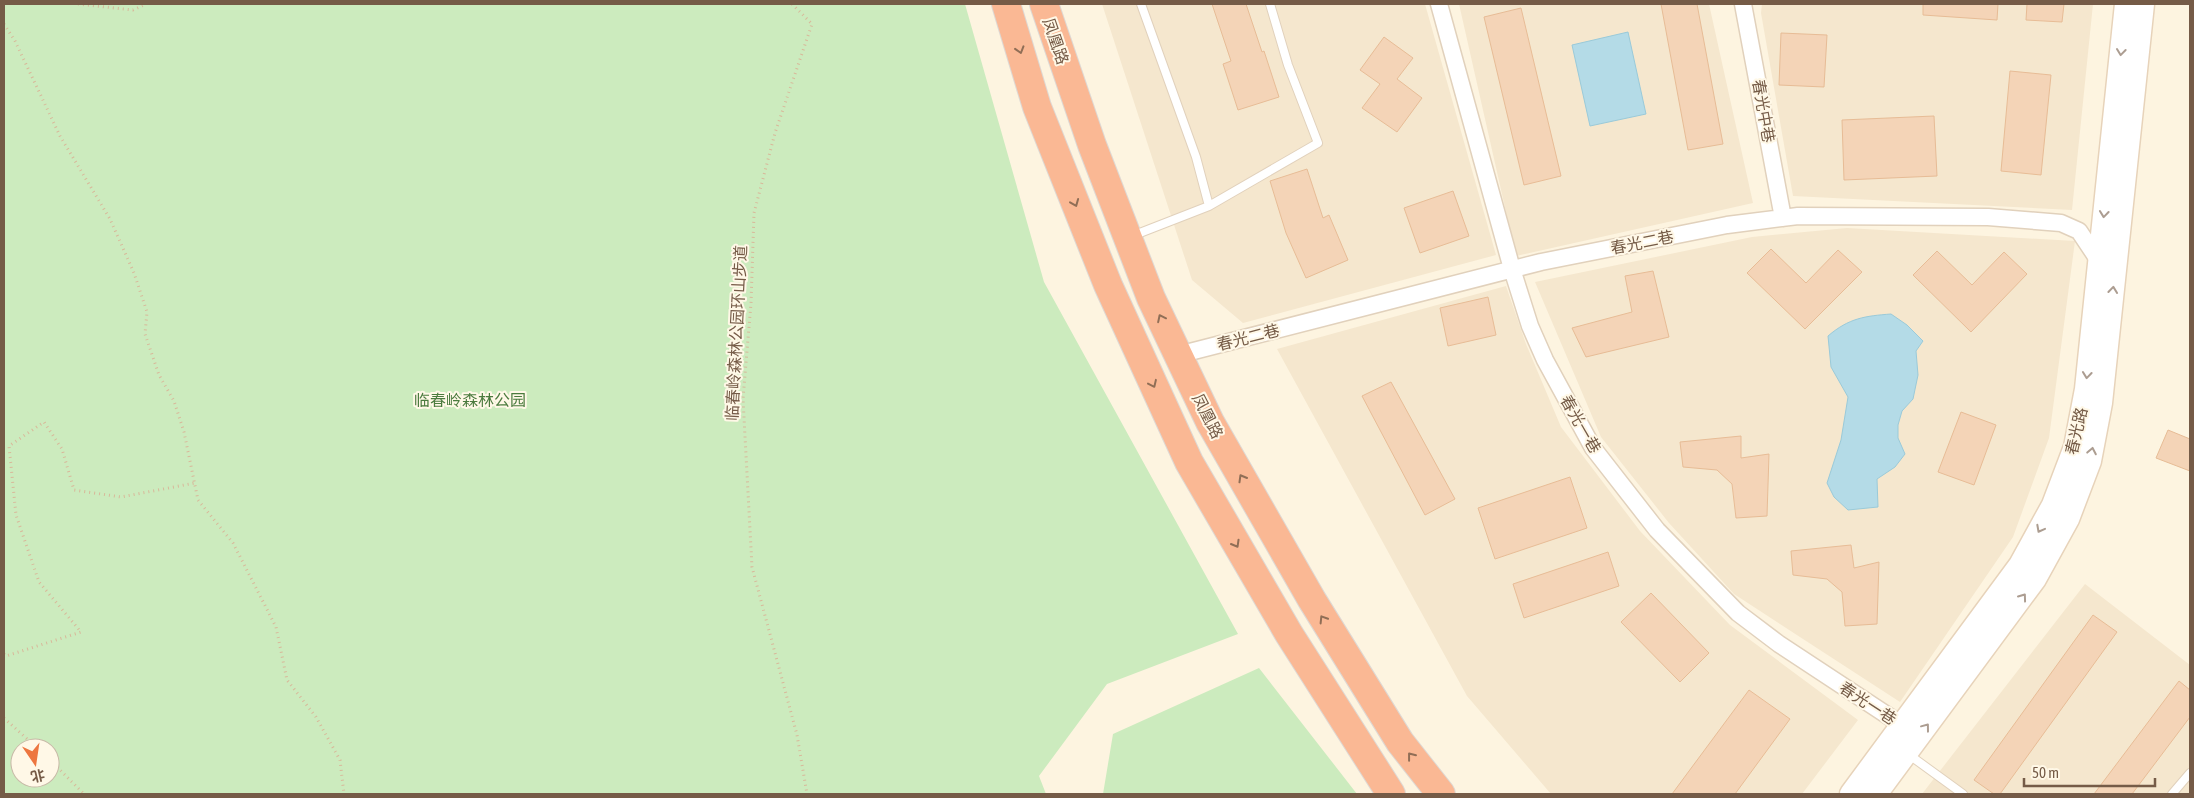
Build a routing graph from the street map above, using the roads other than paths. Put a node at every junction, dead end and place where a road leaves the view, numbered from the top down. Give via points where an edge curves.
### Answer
1 (1006, 4) edge
2 (1044, 4) edge
3 (1141, 4) edge
4 (1270, 4) edge
5 (1439, 4) edge
6 (1743, 4) edge
7 (2126, 4) edge
8 (2143, 4) edge
9 (1209, 206) junction
10 (1783, 218) junction
11 (1128, 238) junction
12 (2099, 261) junction
13 (1512, 269) junction
14 (1178, 355) junction
15 (1902, 725) junction
16 (1907, 753) junction
17 (2190, 773) edge
18 (1391, 794) edge
19 (1441, 794) edge
20 (1850, 794) edge
21 (1876, 794) edge
22 (1963, 794) edge
23 (2172, 794) edge

1 -> 18 highway via 1037,107 1100,268 1189,462 1288,634
2 - 11 highway, 凤凰路
3 - 9 lane via 1196,157
4 - 9 lane via 1288,65 1318,143
5 - 13 street, 春光一巷
6 - 10 street, 春光中巷
7 -> 12 main road, 春光路
16 -> 8 main road, 春光路 via 2035,579 2068,519 2090,461 2101,403
9 - 11 lane
10 - 12 street, 春光二巷 via 1871,215 1988,217 2061,223 2079,231
10 - 13 street, 春光二巷 via 1727,225
14 -> 11 highway, 凤凰路
12 -> 15 main road, 春光路 via 2075,447 2053,505 2020,565
13 - 14 street, 春光二巷
13 - 15 street, 春光一巷 via 1530,326 1580,425 1593,448 1657,530 1738,613
19 -> 14 highway, 凤凰路 via 1400,742 1312,600 1210,422
15 - 20 main road, 春光路
16 - 21 main road, 春光路
16 - 22 lane
17 - 23 lane

